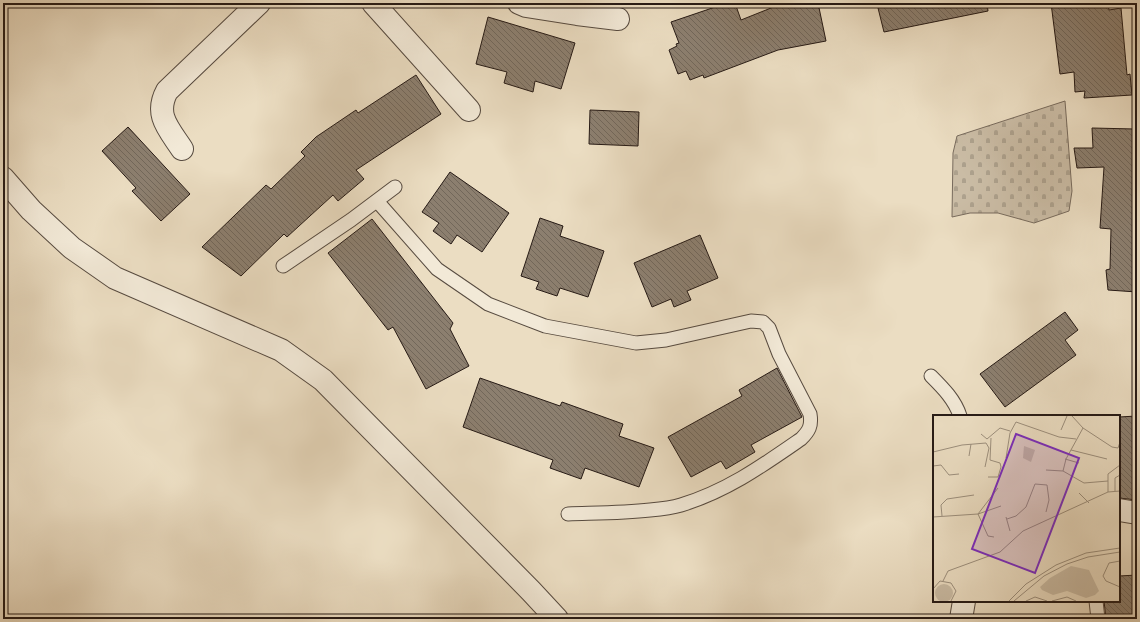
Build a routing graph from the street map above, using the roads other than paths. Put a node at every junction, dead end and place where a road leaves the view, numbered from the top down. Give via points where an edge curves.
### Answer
1 (259, 3) edge
2 (373, 3) edge
3 (519, 3) edge
4 (618, 19) dead end
5 (470, 110) dead end
6 (182, 148) dead end
7 (3, 178) edge
8 (395, 187) dead end
9 (377, 201) junction
10 (283, 266) dead end
11 (931, 376) dead end
12 (960, 415) edge
13 (1120, 510) edge
14 (1137, 513) edge
15 (568, 514) dead end
16 (964, 602) edge
17 (1096, 602) edge
18 (557, 619) edge
19 (960, 619) edge
20 (1098, 619) edge

1 - 6 street via 167,91 162,100 161,109 166,124
2 - 5 street
3 - 4 street
7 - 18 street via 31,210 72,248 115,278 281,350 323,380
8 - 9 lane
9 - 10 lane
9 - 15 lane via 437,270 488,304 546,326 636,343 666,340 750,321 763,322 769,328 779,354 810,414 812,424 801,439 728,487 680,505 628,512
11 - 12 lane via 946,391
13 - 14 street
16 - 19 street
17 - 20 lane

